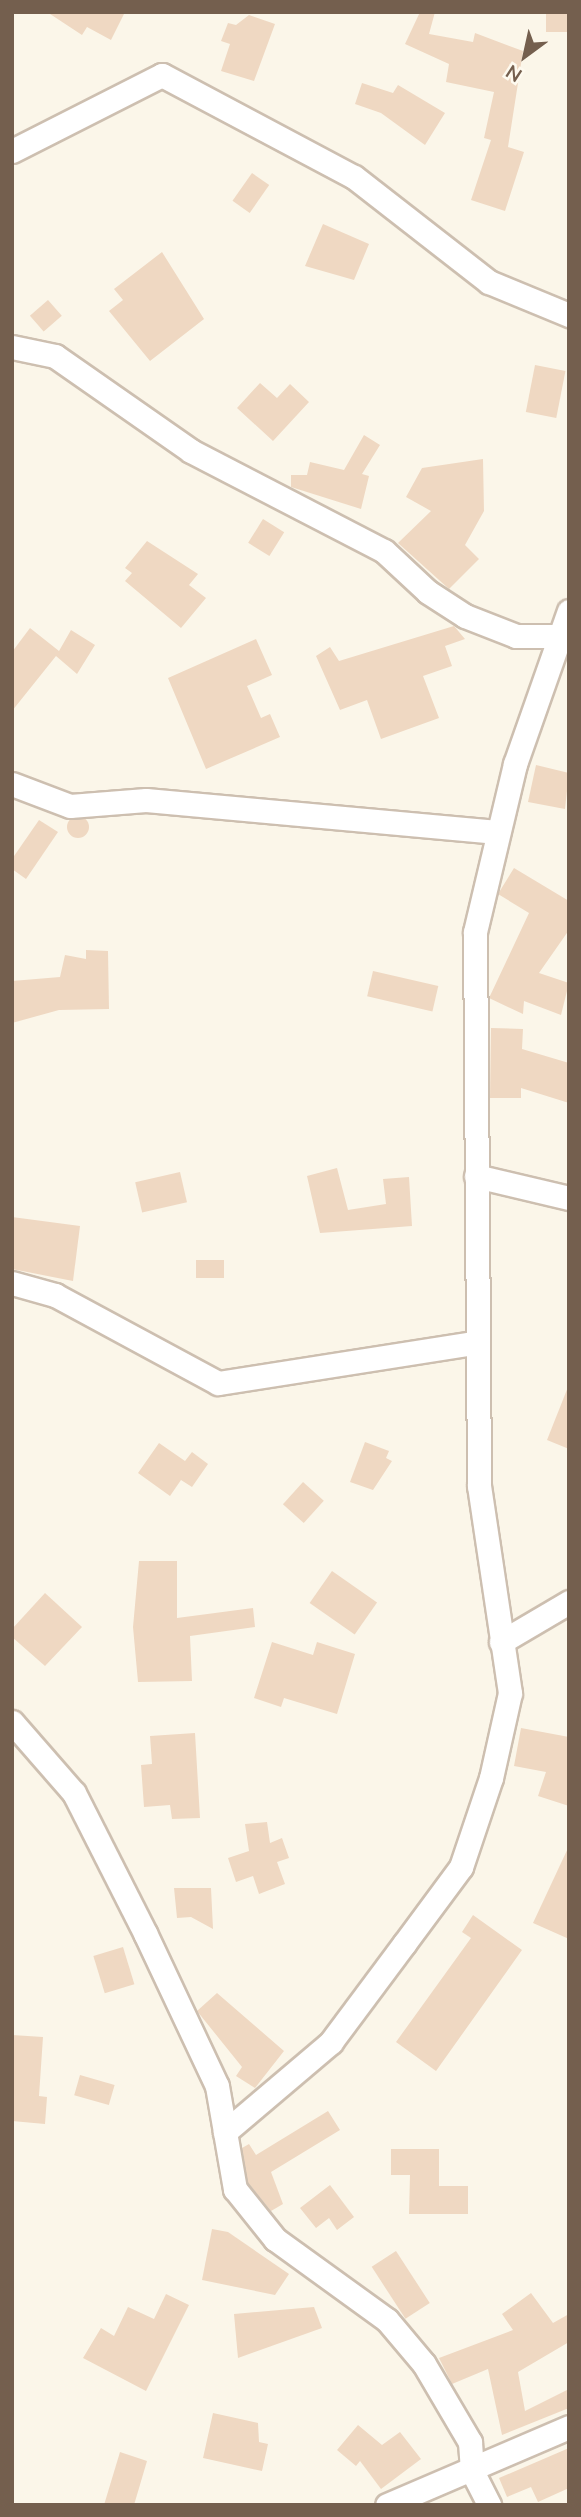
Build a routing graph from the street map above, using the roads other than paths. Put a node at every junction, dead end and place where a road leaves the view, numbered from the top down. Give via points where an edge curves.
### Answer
1 (12, 152) edge
2 (569, 315) edge
3 (12, 348) edge
4 (569, 611) edge
5 (561, 636) junction
6 (12, 783) edge
7 (495, 832) junction
8 (476, 1176) junction
9 (569, 1198) edge
10 (12, 1283) edge
11 (474, 1343) junction
12 (569, 1602) edge
13 (500, 1642) junction
14 (12, 1722) edge
15 (225, 2132) junction
16 (569, 2427) edge
17 (472, 2471) junction
18 (387, 2505) edge
19 (489, 2505) edge

1 - 2 street via 162,75 354,177 489,282
3 - 5 street via 55,356 191,451 384,551 428,592 465,616 516,636
4 - 5 street
5 - 7 street
6 - 7 street via 70,806 146,800
7 - 8 street via 475,932
8 - 9 street
8 - 11 street
10 - 11 street via 55,1295 218,1382
11 - 13 street via 479,1486
12 - 13 street
13 - 15 street via 510,1693 491,1778 461,1867 331,2042
14 - 15 street via 74,1793 112,1865 217,2086
15 - 17 street via 235,2189 258,2223 387,2320 424,2364 470,2442
16 - 17 street
17 - 18 street
17 - 19 street

